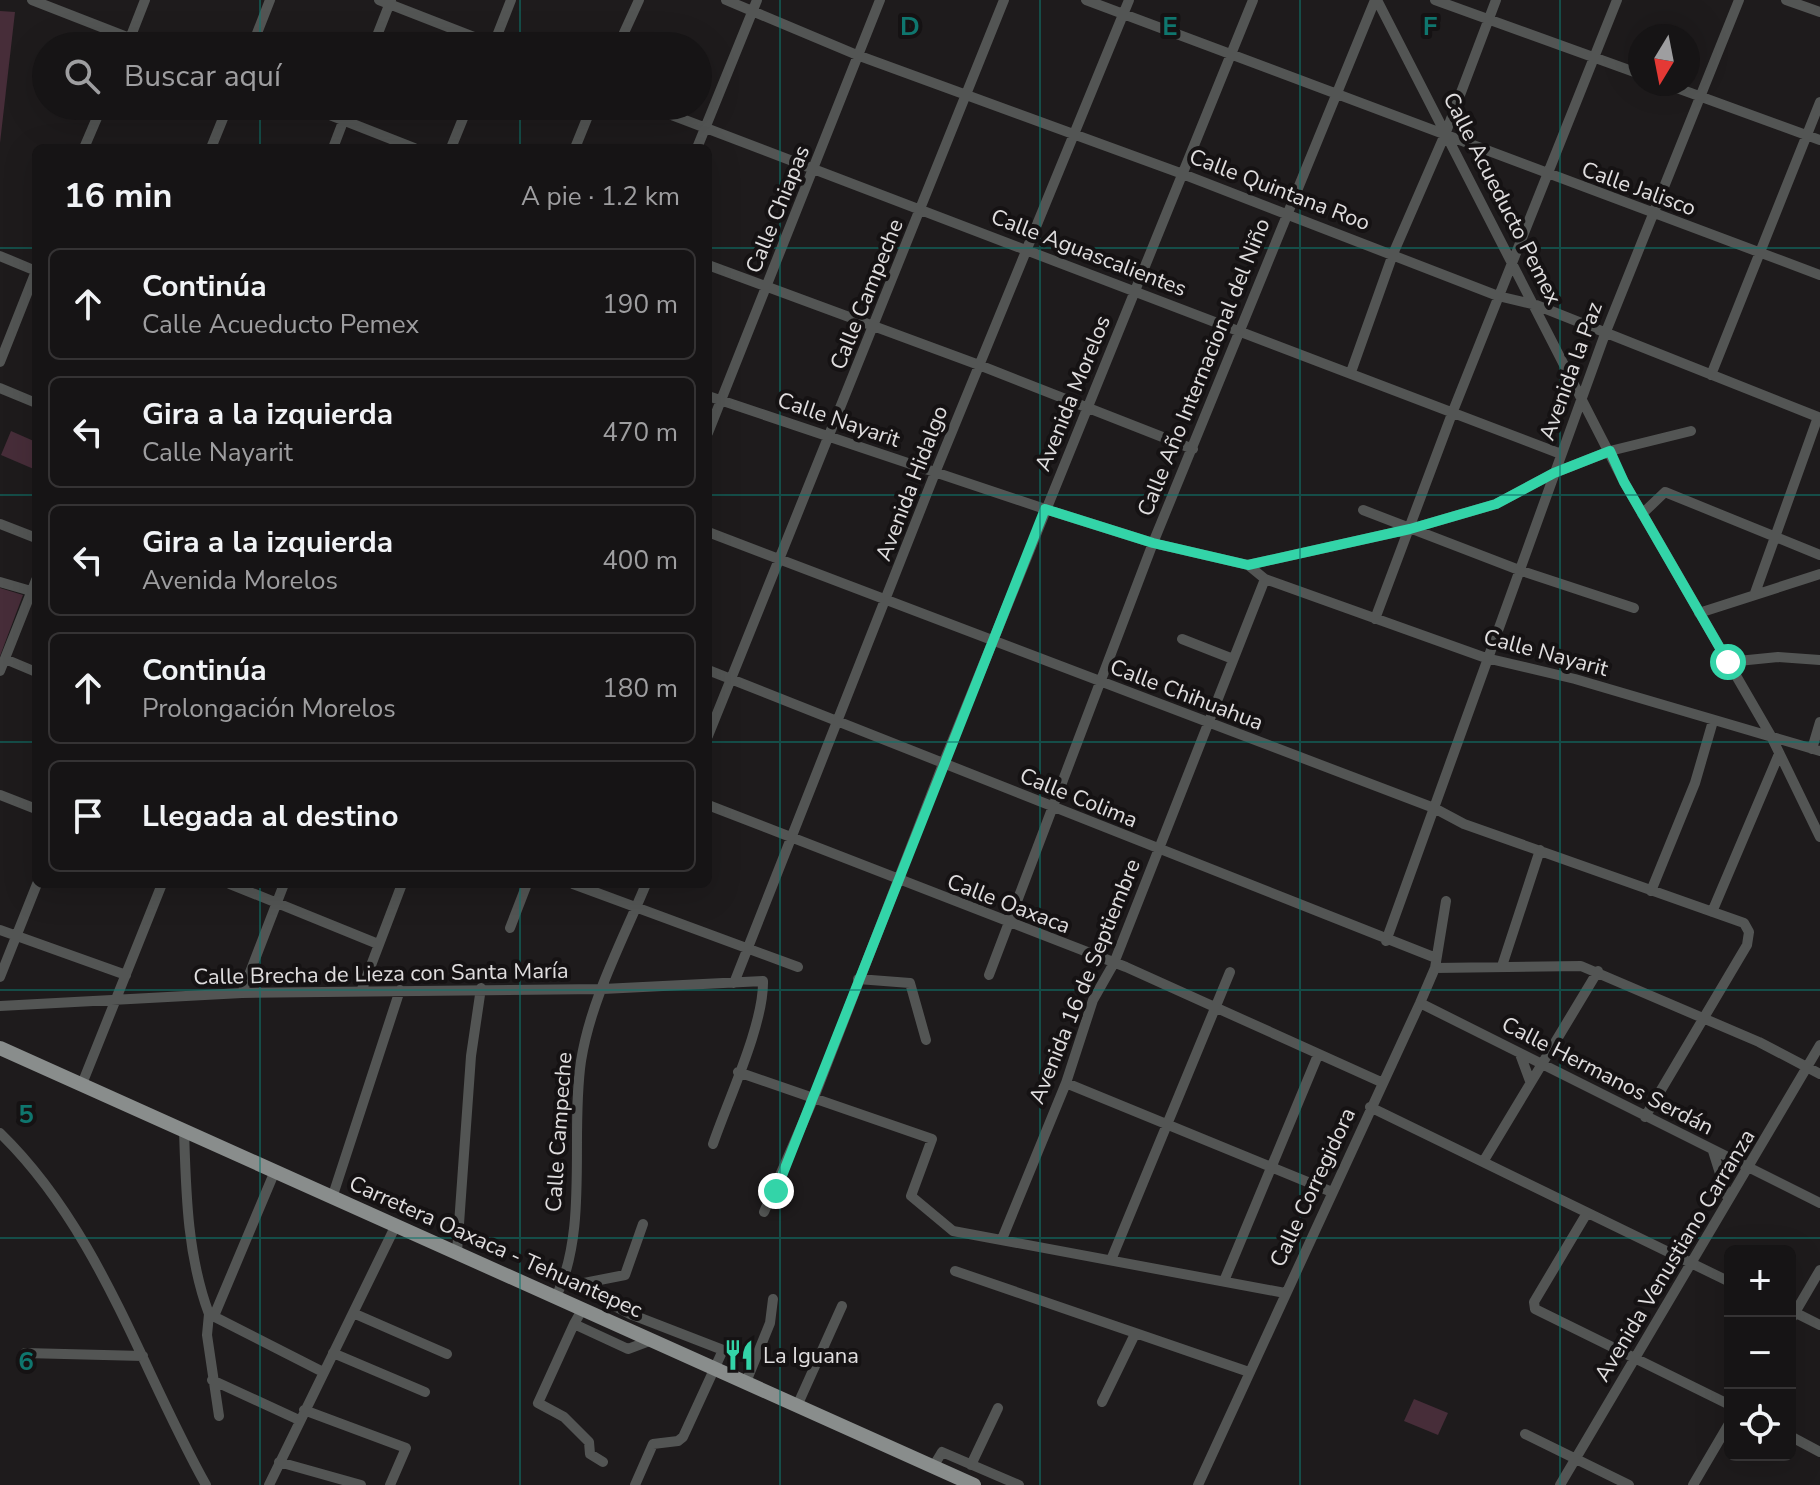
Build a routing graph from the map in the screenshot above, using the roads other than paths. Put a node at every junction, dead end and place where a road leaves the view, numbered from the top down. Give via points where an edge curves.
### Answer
1 (32, 0) edge
2 (145, 0) edge
3 (270, 0) edge
4 (511, 0) edge
5 (639, 0) edge
6 (726, 0) edge
7 (880, 0) edge
8 (1004, 0) edge
9 (1086, 0) edge
10 (1129, 0) edge
11 (1253, 0) edge
12 (1376, 0) edge
13 (1435, 0) edge
14 (1496, 0) edge
15 (1617, 0) edge
16 (1739, 0) edge
17 (1786, 0) edge
18 (387, 1) edge
19 (755, 5) edge
20 (1820, 12) edge
21 (1124, 14) junction
22 (1488, 20) junction
23 (105, 32) edge
24 (132, 32) edge
25 (257, 32) edge
26 (377, 32) edge
27 (462, 32) edge
28 (499, 32) edge
29 (624, 32) edge
30 (857, 55) junction
31 (1230, 56) junction
32 (1594, 57) junction
33 (1628, 70) edge
34 (1700, 94) edge
35 (968, 95) junction
36 (1334, 95) junction
37 (1699, 96) joint
38 (1820, 102) edge
39 (712, 110) edge
40 (96, 120) edge
41 (222, 120) edge
42 (344, 120) joint
43 (462, 120) edge
44 (586, 120) edge
45 (686, 120) edge
46 (708, 120) edge
47 (705, 127) junction
48 (1446, 132) junction
49 (1075, 135) junction
50 (1806, 135) junction
51 (1820, 140) edge
52 (86, 144) edge
53 (213, 144) edge
54 (335, 144) edge
55 (404, 144) edge
56 (453, 144) edge
57 (577, 144) edge
58 (699, 144) edge
59 (816, 169) junction
60 (1180, 173) junction
61 (1546, 175) junction
62 (922, 210) junction
63 (1287, 214) junction
64 (1652, 214) junction
65 (1026, 250) junction
66 (1760, 252) junction
67 (1393, 254) junction
68 (0, 256) edge
69 (1511, 262) junction
70 (712, 266) edge
71 (32, 269) edge
72 (1820, 275) edge
73 (32, 281) edge
74 (767, 287) junction
75 (1136, 289) junction
76 (1498, 296) junction
77 (1536, 305) junction
78 (873, 326) junction
79 (1240, 331) junction
80 (1605, 334) junction
81 (0, 362) edge
82 (979, 365) junction
83 (1351, 372) junction
84 (1711, 375) junction
85 (0, 388) edge
86 (712, 397) edge
87 (1583, 398) junction
88 (721, 400) junction
89 (32, 401) edge
90 (1088, 409) junction
91 (1453, 411) junction
92 (712, 423) edge
93 (1691, 431) dead end
94 (830, 437) junction
95 (1193, 449) junction
96 (1610, 451) junction
97 (1561, 454) junction
98 (935, 473) junction
99 (1554, 473) junction
100 (1045, 509) junction
101 (1363, 510) dead end
102 (1642, 514) junction
103 (0, 524) edge
104 (1410, 529) junction
105 (712, 534) edge
106 (32, 536) edge
107 (1776, 537) junction
108 (1153, 543) junction
109 (1820, 555) edge
110 (781, 560) junction
111 (1248, 565) junction
112 (1519, 570) junction
113 (1820, 574) edge
114 (1265, 579) junction
115 (0, 582) edge
116 (31, 591) joint
117 (1755, 593) junction
118 (886, 601) junction
119 (1634, 608) dead end
120 (1699, 613) junction
121 (1375, 619) junction
122 (1182, 639) dead end
123 (993, 642) junction
124 (1486, 658) junction
125 (5, 659) junction
126 (1233, 659) junction
127 (1820, 660) edge
128 (1728, 662) junction
129 (32, 670) edge
130 (0, 671) edge
131 (712, 672) edge
132 (732, 680) junction
133 (1101, 682) junction
134 (837, 720) junction
135 (1713, 721) junction
136 (1820, 722) edge
137 (1207, 723) junction
138 (712, 727) edge
139 (1771, 736) junction
140 (1816, 750) edge
141 (1779, 754) junction
142 (943, 764) junction
143 (0, 795) edge
144 (32, 807) edge
145 (712, 807) edge
146 (1050, 807) junction
147 (1434, 808) junction
148 (791, 837) junction
149 (1820, 837) edge
150 (1158, 850) junction
151 (1540, 850) junction
152 (897, 880) junction
153 (35, 888) edge
154 (160, 888) edge
155 (240, 888) edge
156 (283, 888) edge
157 (400, 888) edge
158 (525, 888) edge
159 (583, 888) edge
160 (644, 888) edge
161 (1651, 891) junction
162 (1446, 901) dead end
163 (278, 903) junction
164 (636, 909) junction
165 (1712, 912) junction
166 (1008, 923) junction
167 (510, 928) dead end
168 (0, 930) edge
169 (16, 936) junction
170 (1386, 941) junction
171 (378, 944) junction
172 (747, 950) junction
173 (1114, 963) junction
174 (1435, 963) junction
175 (1502, 966) junction
176 (798, 967) dead end
177 (1598, 971) junction
178 (1230, 972) dead end
179 (126, 975) junction
180 (989, 975) dead end
181 (0, 977) edge
182 (858, 979) junction
183 (734, 983) junction
184 (481, 988) junction
185 (362, 989) junction
186 (603, 989) junction
187 (400, 990) junction
188 (242, 993) junction
189 (115, 1003) junction
190 (1420, 1003) junction
191 (0, 1006) edge
192 (1214, 1008) junction
193 (1703, 1019) junction
194 (926, 1040) dead end
195 (1820, 1045) edge
196 (0, 1048) edge
197 (1520, 1054) junction
198 (1318, 1055) junction
199 (1542, 1066) junction
200 (1806, 1068) junction
201 (738, 1072) junction
202 (1820, 1074) edge
203 (1530, 1081) junction
204 (1381, 1082) junction
205 (1066, 1083) junction
206 (82, 1084) junction
207 (815, 1095) junction
208 (1370, 1107) junction
209 (1645, 1117) junction
210 (1167, 1127) junction
211 (184, 1130) junction
212 (0, 1133) edge
213 (713, 1144) dead end
214 (1713, 1151) junction
215 (1483, 1162) junction
216 (1272, 1169) junction
217 (1749, 1169) junction
218 (275, 1171) junction
219 (1332, 1192) junction
220 (333, 1195) junction
221 (1728, 1199) junction
222 (1820, 1203) edge
223 (764, 1212) dead end
224 (1587, 1213) junction
225 (643, 1224) dead end
226 (396, 1225) junction
227 (1002, 1239) junction
228 (457, 1252) junction
229 (1111, 1260) junction
230 (1690, 1263) junction
231 (1820, 1270) edge
232 (955, 1271) dead end
233 (1724, 1279) edge
234 (1224, 1281) junction
235 (569, 1282) junction
236 (1285, 1293) junction
237 (556, 1297) junction
238 (773, 1299) dead end
239 (842, 1306) dead end
240 (1796, 1309) edge
241 (582, 1310) junction
242 (353, 1313) junction
243 (211, 1315) junction
244 (1796, 1316) edge
245 (574, 1324) junction
246 (1820, 1325) edge
247 (1135, 1334) junction
248 (652, 1340) junction
249 (25, 1353) dead end
250 (333, 1353) junction
251 (447, 1354) dead end
252 (143, 1356) junction
253 (1637, 1359) junction
254 (714, 1368) junction
255 (323, 1372) junction
256 (1249, 1372) junction
257 (212, 1380) junction
258 (746, 1382) junction
259 (425, 1392) dead end
260 (1102, 1402) dead end
261 (1724, 1402) edge
262 (797, 1406) junction
263 (998, 1408) dead end
264 (301, 1415) junction
265 (219, 1416) dead end
266 (1724, 1432) edge
267 (1525, 1434) dead end
268 (1796, 1439) edge
269 (1820, 1452) edge
270 (1576, 1458) junction
271 (279, 1462) junction
272 (603, 1462) dead end
273 (971, 1465) junction
274 (933, 1467) junction
275 (992, 1480) edge
276 (206, 1485) edge
277 (269, 1485) edge
278 (361, 1485) edge
279 (390, 1485) edge
280 (635, 1485) edge
281 (974, 1485) edge
282 (1019, 1485) edge
283 (1198, 1485) edge
284 (1560, 1485) edge
285 (1629, 1485) edge
286 (1693, 1485) edge

1 - 23 street
2 - 24 street
3 - 25 street
4 - 28 street
5 - 29 street
6 - 19 street, Calle Quintana Roo
7 - 30 street, Calle Chiapas
8 - 35 street, Calle Campeche
9 - 21 street, Calle Jalisco
10 - 21 street, Avenida Hidalgo
11 - 31 street, Avenida Morelos
12 - 36 street, Calle Año Internacional del Niño
12 - 48 street, Calle Acueducto Pemex
13 - 22 street
14 - 22 street
15 - 32 street
16 - 34 street, Avenida la Paz
17 - 20 street
18 - 26 street
18 - 27 street
19 - 30 street, Calle Quintana Roo
19 - 39 street
21 - 31 street, Calle Jalisco
21 - 49 street, Avenida Hidalgo
22 - 32 street
22 - 48 street
30 - 35 street, Calle Quintana Roo
30 - 59 street, Calle Chiapas
31 - 36 street, Calle Jalisco
31 - 60 street, Avenida Morelos
32 - 33 street
32 - 61 street
35 - 49 street, Calle Quintana Roo
35 - 62 street, Calle Campeche
36 - 48 street, Calle Jalisco
36 - 63 street, Calle Año Internacional del Niño
37 - 50 street
37 - 64 street, Avenida la Paz
38 - 50 street
40 - 52 street
41 - 53 street
42 - 54 street
42 - 55 street
43 - 56 street
44 - 57 street
45 - 47 street, Calle Aguascalientes
46 - 47 street
47 - 58 street
47 - 59 street, Calle Aguascalientes
48 - 61 street, Calle Jalisco
48 - 67 street
48 - 69 street, Calle Acueducto Pemex
49 - 60 street, Calle Quintana Roo
49 - 65 street, Avenida Hidalgo
50 - 51 street
50 - 66 street
59 - 62 street, Calle Aguascalientes
59 - 74 street, Calle Chiapas
60 - 63 street, Calle Quintana Roo
60 - 75 street, Avenida Morelos
61 - 64 street, Calle Jalisco
61 - 69 street
62 - 65 street, Calle Aguascalientes
62 - 78 street, Calle Campeche
63 - 67 street, Calle Quintana Roo
63 - 79 street, Calle Año Internacional del Niño
64 - 66 street, Calle Jalisco
64 - 80 street, Avenida la Paz
65 - 75 street, Calle Aguascalientes
65 - 82 street, Avenida Hidalgo
66 - 72 street, Calle Jalisco
66 - 84 street
67 - 76 street, Calle Quintana Roo
67 - 83 street
68 - 71 street
69 - 76 street
69 - 77 street, Calle Acueducto Pemex
70 - 74 street
73 - 81 street
74 - 78 street
74 - 88 street, Calle Chiapas
75 - 79 street, Calle Aguascalientes
75 - 90 street, Avenida Morelos
76 - 77 street, Calle Quintana Roo
76 - 91 street
77 - 80 street, Calle Quintana Roo
77 - 87 street, Calle Acueducto Pemex
78 - 82 street
78 - 94 street, Calle Campeche
79 - 83 street, Calle Aguascalientes
79 - 95 street, Calle Año Internacional del Niño
80 - 84 street, Calle Quintana Roo
80 - 87 street, Avenida la Paz
82 - 90 street
82 - 98 street, Avenida Hidalgo
83 - 91 street, Calle Aguascalientes
84 - 107 street, Calle Quintana Roo via 1818,417
85 - 89 street
86 - 88 street, Calle Nayarit
87 - 96 street, Calle Acueducto Pemex
87 - 97 street, Avenida la Paz
88 - 92 street, Calle Chiapas
88 - 94 street, Calle Nayarit
90 - 95 street
90 - 100 street, Avenida Morelos
91 - 97 street, Calle Aguascalientes
91 - 104 street
93 - 96 street, Calle Nayarit
94 - 98 street, Calle Nayarit
94 - 110 street, Calle Campeche
95 - 108 street, Calle Año Internacional del Niño
96 - 99 street, Calle Nayarit
96 - 102 street, Calle Acueducto Pemex
97 - 99 street, Avenida la Paz
98 - 100 street, Calle Nayarit
98 - 118 street, Avenida Hidalgo
99 - 104 street, Calle Nayarit via 1496,504
99 - 112 street, Avenida la Paz
100 - 108 street, Calle Nayarit
100 - 123 street, Avenida Morelos
101 - 104 street
102 - 107 street via 1665,492
102 - 120 street, Calle Acueducto Pemex
103 - 106 street
104 - 111 street, Calle Nayarit
104 - 112 street
104 - 121 street
105 - 110 street, Calle Chihuahua
107 - 109 street
107 - 117 street
108 - 111 street, Calle Nayarit
108 - 133 street, Calle Año Internacional del Niño
110 - 118 street, Calle Chihuahua
110 - 132 street, Calle Campeche
111 - 114 street
112 - 119 street
112 - 124 street, Avenida la Paz
113 - 117 street
114 - 121 street, Calle Nayarit
114 - 126 street, Avenida 16 de Septiembre
115 - 116 street
116 - 125 street
117 - 120 street
118 - 123 street, Calle Chihuahua
118 - 134 street, Avenida Hidalgo
120 - 128 street, Calle Acueducto Pemex
121 - 124 street, Calle Nayarit
122 - 126 street
123 - 133 street, Calle Chihuahua
123 - 142 street, Avenida Morelos
124 - 135 street, Calle Nayarit
124 - 147 street, Avenida la Paz
125 - 129 street
125 - 130 street
126 - 137 street, Avenida 16 de Septiembre
127 - 128 street
128 - 139 street, Calle Acueducto Pemex
131 - 132 street, Calle Colima
132 - 134 street, Calle Colima
132 - 138 street, Calle Campeche
133 - 137 street, Calle Chihuahua
133 - 146 street, Calle Año Internacional del Niño
134 - 142 street, Calle Colima
134 - 148 street, Avenida Hidalgo
135 - 139 street, Calle Nayarit
135 - 161 street via 1695,783
136 - 140 street
137 - 147 street, Calle Chihuahua
137 - 150 street, Avenida 16 de Septiembre
139 - 140 street, Calle Nayarit
139 - 141 street, Calle Acueducto Pemex
141 - 149 street, Calle Acueducto Pemex
141 - 165 street
142 - 146 street, Calle Colima
142 - 152 street, Avenida Morelos
143 - 144 street
145 - 148 street, Calle Oaxaca
146 - 150 street, Calle Colima
146 - 166 street, Calle Año Internacional del Niño
147 - 151 street, Calle Chihuahua
147 - 170 street, Avenida la Paz
148 - 152 street, Calle Oaxaca
148 - 172 street, Avenida Hidalgo
150 - 170 street, Calle Colima
150 - 173 street, Avenida 16 de Septiembre
151 - 161 street, Calle Chihuahua
151 - 175 street
152 - 166 street, Calle Oaxaca
152 - 182 street, Avenida Morelos
153 - 169 street
154 - 179 street
155 - 163 street
156 - 163 street
157 - 171 street
158 - 167 street
159 - 164 street
160 - 164 street, Calle Campeche
161 - 165 street, Calle Chihuahua
162 - 174 street, Calle Corregidora
163 - 171 street
163 - 188 street
164 - 172 street
164 - 186 street, Calle Campeche
165 - 193 street, Calle Chihuahua via 1744,923 1749,932 1747,945
166 - 173 street, Calle Oaxaca
166 - 180 street, Calle Año Internacional del Niño
168 - 169 street
169 - 179 street
169 - 181 street
170 - 174 street, Calle Colima
171 - 185 street
172 - 176 street
172 - 183 street, Avenida Hidalgo
173 - 192 street, Calle Oaxaca
173 - 205 street, Avenida 16 de Septiembre via 1093,1000
174 - 175 street
174 - 190 street, Calle Corregidora
175 - 177 street via 1581,966
177 - 193 street
177 - 199 street
178 - 192 street
179 - 189 street
182 - 194 street via 910,983
182 - 207 street, Avenida Morelos
183 - 186 street, Calle Brecha de Lieza con Santa María
183 - 201 street, Calle Brecha de Lieza con Santa María via 763,981 753,1036
184 - 186 street, Calle Brecha de Lieza con Santa María
184 - 187 street, Calle Brecha de Lieza con Santa María
184 - 228 street
185 - 187 street, Calle Brecha de Lieza con Santa María
185 - 188 street, Calle Brecha de Lieza con Santa María
186 - 235 street, Calle Campeche via 586,1033 581,1066
187 - 220 street
188 - 189 street, Calle Brecha de Lieza con Santa María
189 - 191 street, Calle Brecha de Lieza con Santa María
189 - 206 street
190 - 197 street, Calle Hermanos Serdán
190 - 204 street, Calle Corregidora
192 - 198 street, Calle Oaxaca
192 - 210 street
193 - 200 street
193 - 209 street
195 - 200 street, Avenida Venustiano Carranza
196 - 206 main road, Carretera Oaxaca - Tehuantepec
197 - 199 street, Calle Hermanos Serdán
197 - 203 street
198 - 204 street, Calle Oaxaca
198 - 216 street
199 - 203 street
199 - 209 street, Calle Hermanos Serdán
200 - 202 street
200 - 217 street, Avenida Venustiano Carranza
201 - 207 street
201 - 213 street
203 - 215 street
204 - 208 street, Calle Corregidora
205 - 210 street
205 - 227 street, Avenida 16 de Septiembre
206 - 211 main road, Carretera Oaxaca - Tehuantepec
207 - 223 street, Avenida Morelos
207 - 227 street via 932,1139 911,1196 953,1231
208 - 215 street
208 - 219 street, Calle Corregidora
209 - 214 street, Calle Hermanos Serdán
210 - 216 street
210 - 229 street
211 - 218 main road, Carretera Oaxaca - Tehuantepec
211 - 243 street via 186,1203 196,1271
212 - 252 street via 54,1192
214 - 217 street, Calle Hermanos Serdán
214 - 221 street
215 - 224 street
216 - 219 street
216 - 234 street
217 - 221 street, Avenida Venustiano Carranza
217 - 222 street, Calle Hermanos Serdán
218 - 220 main road, Carretera Oaxaca - Tehuantepec
218 - 243 street
219 - 236 street, Calle Corregidora
220 - 226 main road, Carretera Oaxaca - Tehuantepec
221 - 230 street, Avenida Venustiano Carranza
224 - 230 street
224 - 253 street via 1534,1302 1535,1309
225 - 235 street via 625,1275
226 - 228 main road, Carretera Oaxaca - Tehuantepec
226 - 242 street
227 - 229 street
228 - 237 main road, Carretera Oaxaca - Tehuantepec
229 - 234 street
230 - 233 street
230 - 253 street, Avenida Venustiano Carranza
231 - 240 street
232 - 247 street
234 - 236 street
235 - 237 street, Calle Campeche
235 - 254 street via 630,1314 723,1350
236 - 256 street, Calle Corregidora
237 - 241 main road, Carretera Oaxaca - Tehuantepec
238 - 258 street via 770,1323
239 - 262 street
241 - 245 street
241 - 248 main road, Carretera Oaxaca - Tehuantepec
242 - 250 street
242 - 251 street
243 - 255 street
243 - 257 street
244 - 246 street
245 - 248 street via 628,1349
245 - 272 street via 538,1403 564,1417 589,1442 590,1454
247 - 256 street
247 - 260 street
248 - 254 main road, Carretera Oaxaca - Tehuantepec
249 - 252 street
250 - 255 street
250 - 259 street
252 - 276 street via 170,1421
253 - 261 street
253 - 270 street, Avenida Venustiano Carranza
254 - 258 main road, Carretera Oaxaca - Tehuantepec
254 - 280 street via 683,1437 653,1444
255 - 264 street
256 - 283 street, Calle Corregidora
257 - 264 street
257 - 265 street
258 - 262 main road, Carretera Oaxaca - Tehuantepec
262 - 274 main road, Carretera Oaxaca - Tehuantepec
263 - 273 street
264 - 271 street
264 - 279 street via 406,1448
266 - 286 street
267 - 270 street
268 - 269 street
270 - 284 street, Avenida Venustiano Carranza
270 - 285 street
271 - 277 street
271 - 278 street
273 - 274 street via 942,1452
273 - 275 street
274 - 281 main road, Carretera Oaxaca - Tehuantepec
275 - 282 street

